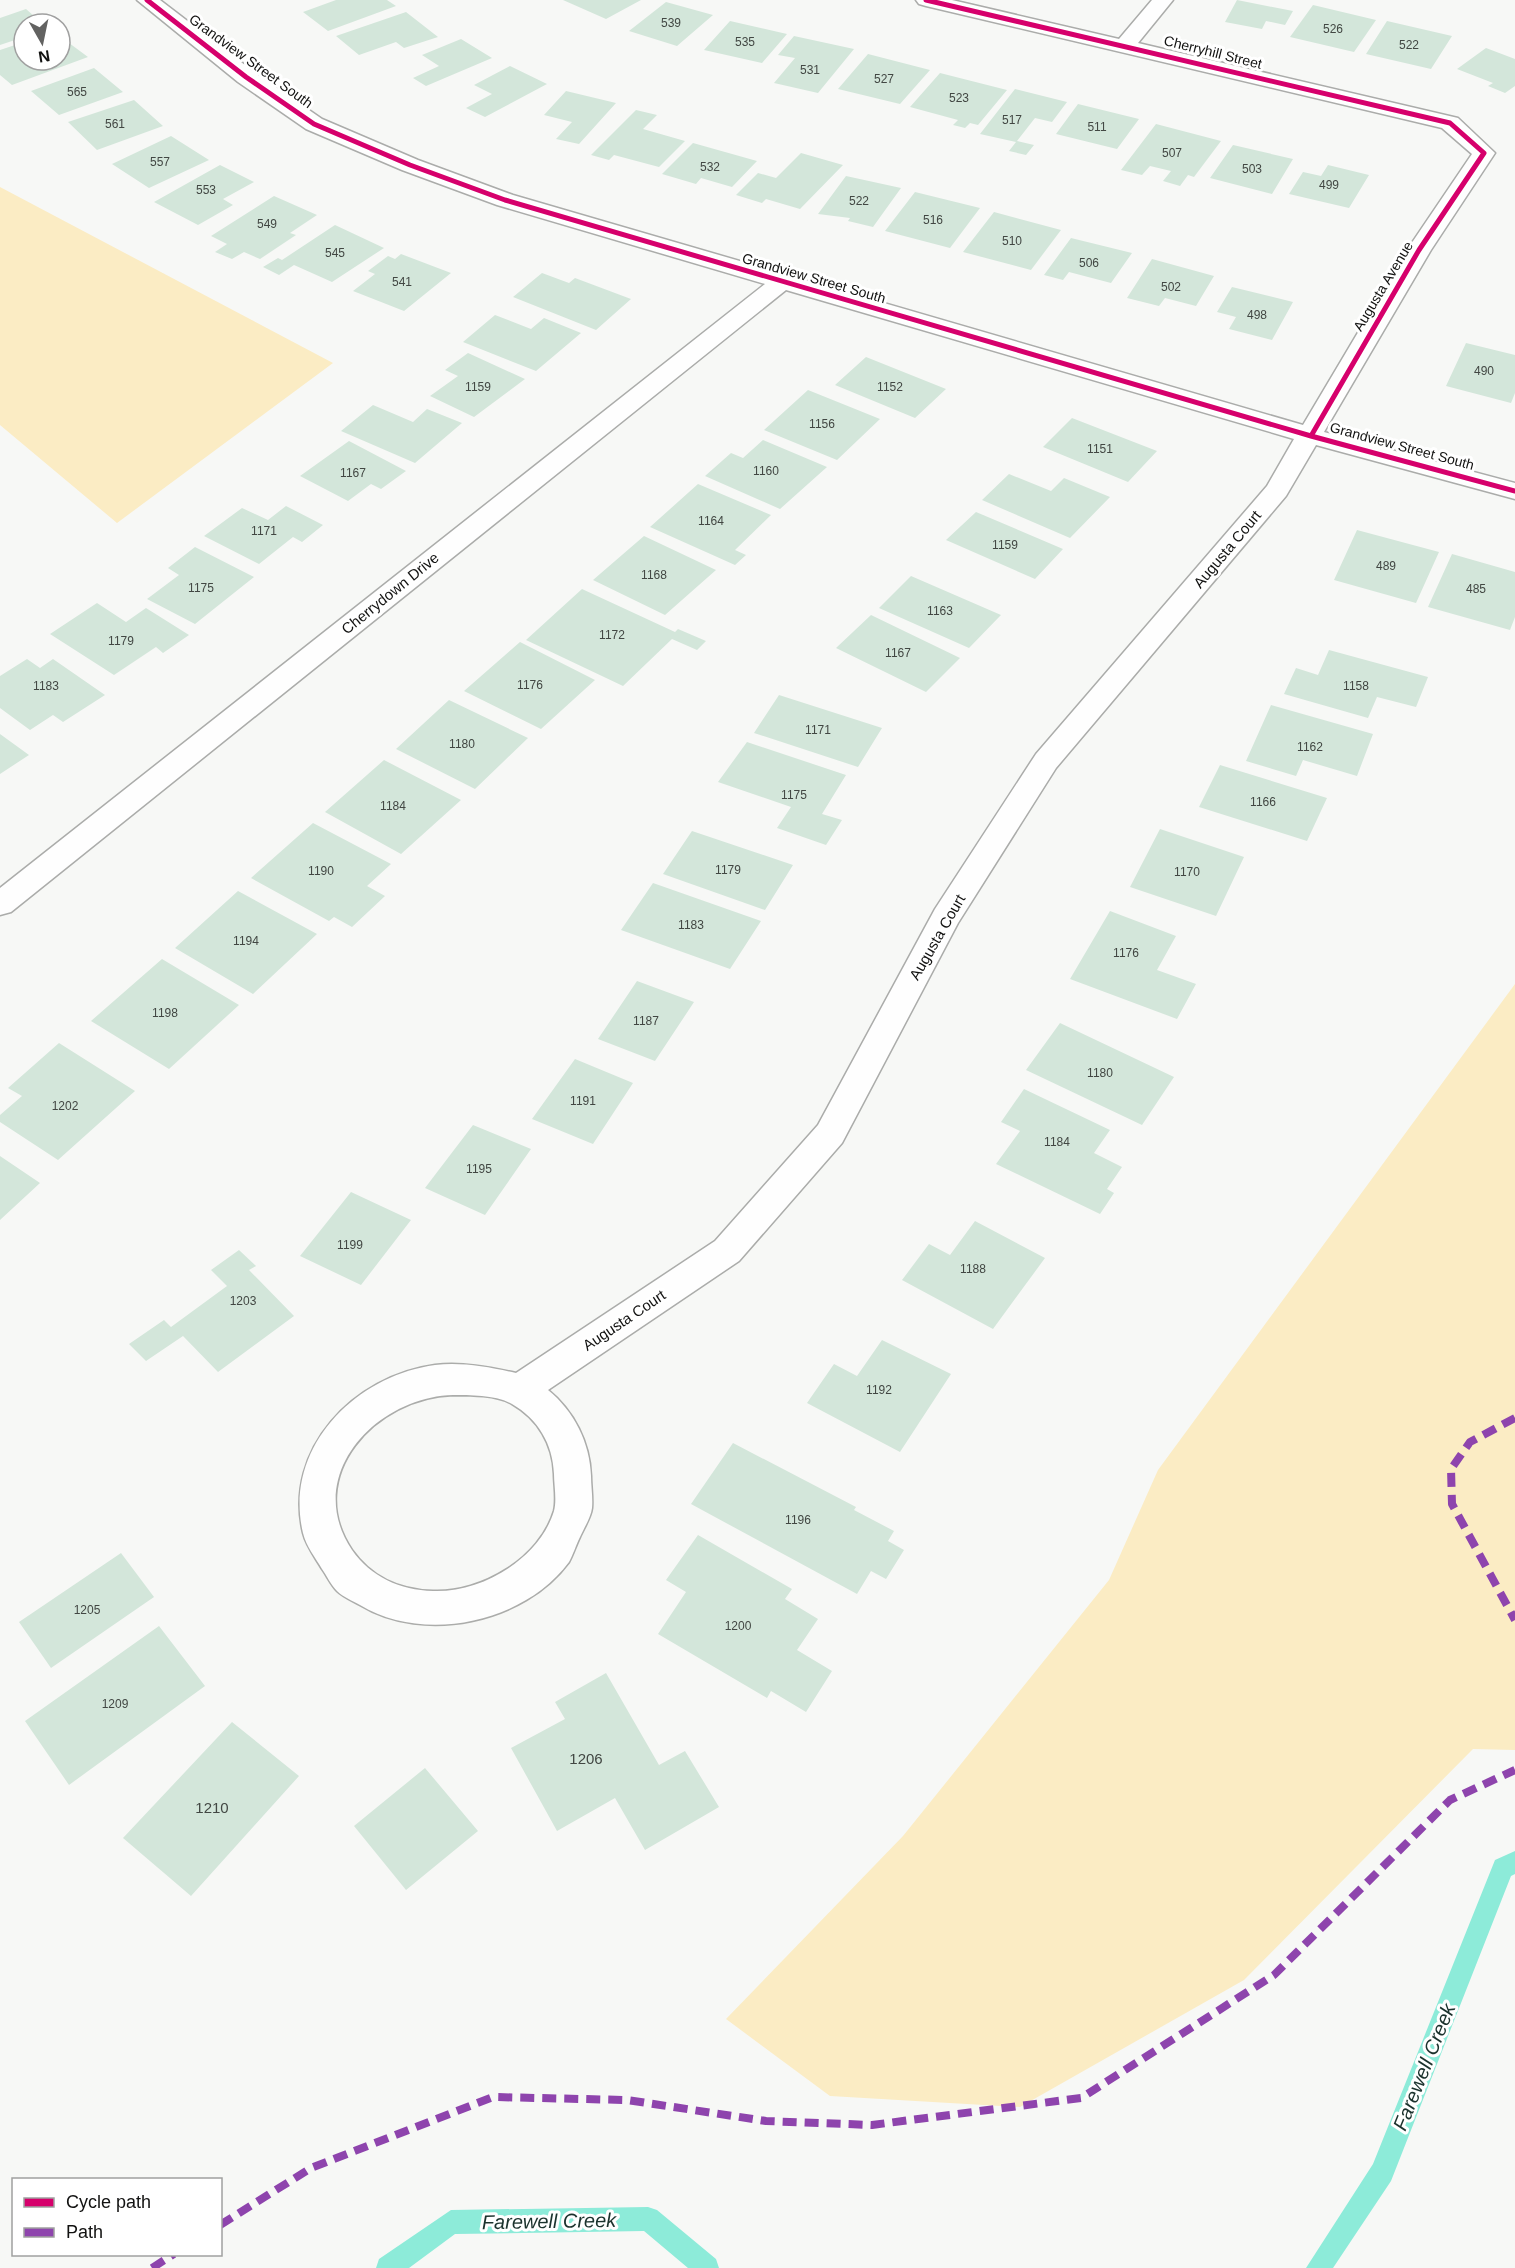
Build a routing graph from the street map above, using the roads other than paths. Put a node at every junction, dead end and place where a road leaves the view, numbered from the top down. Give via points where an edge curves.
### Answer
1 (147, 0) edge
2 (926, 0) edge
3 (1163, 0) edge
4 (1125, 45) junction
5 (1484, 153) joint
6 (780, 283) junction
7 (1311, 436) junction
8 (1515, 490) edge
9 (0, 904) edge
10 (520, 1389) junction

1 - 6 street, Grandview Street South via 314,124 505,201
2 - 4 street, Cherryhill Street
3 - 4 street
4 - 5 street, Cherryhill Street via 1450,123
5 - 7 street, Augusta Avenue via 1419,250
6 - 7 street, Grandview Street South
6 - 9 street, Cherrydown Drive
7 - 8 street, Grandview Street South
7 - 10 street, Augusta Court via 1278,490 1046,761 946,917 830,1134 727,1251
10 - 10 street via 472,1380 431,1381 391,1394 357,1417 331,1448 317,1485 317,1522 331,1558 357,1586 394,1605 438,1611 481,1603 522,1583 553,1553 571,1517 576,1478 567,1441 549,1413

